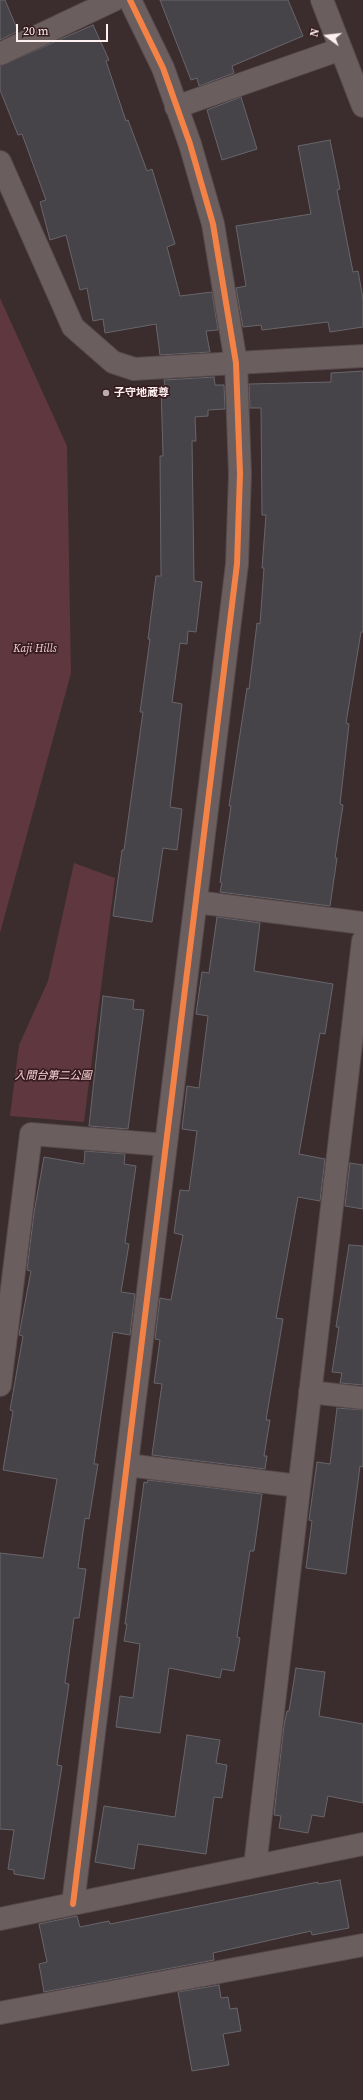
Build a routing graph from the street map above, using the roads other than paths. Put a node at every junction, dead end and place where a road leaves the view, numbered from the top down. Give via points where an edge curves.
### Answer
1 (114, 0) edge
2 (130, 0) edge
3 (322, 0) edge
4 (341, 49) junction
5 (0, 54) edge
6 (363, 106) edge
7 (176, 107) junction
8 (0, 162) edge
9 (363, 356) edge
10 (236, 363) junction
11 (196, 902) junction
12 (363, 923) edge
13 (363, 941) edge
14 (166, 1145) junction
15 (0, 1385) edge
16 (310, 1392) junction
17 (363, 1398) edge
18 (127, 1465) junction
19 (299, 1486) junction
20 (363, 1844) edge
21 (255, 1866) junction
22 (73, 1904) junction
23 (0, 1919) edge
24 (363, 1946) edge
25 (0, 2012) edge

1 - 5 street
2 - 7 street via 163,68
3 - 4 street
4 - 6 street
4 - 7 street
7 - 10 street via 213,224
8 - 10 street via 73,327 113,362 134,369
9 - 10 street
10 - 11 street via 240,474 237,564
11 - 12 street
11 - 14 street
13 - 16 street
14 - 15 street via 31,1134
14 - 18 street
16 - 17 street
16 - 19 street
18 - 19 street
18 - 22 street
19 - 21 street
20 - 21 street
21 - 22 street
22 - 23 street
24 - 25 street

